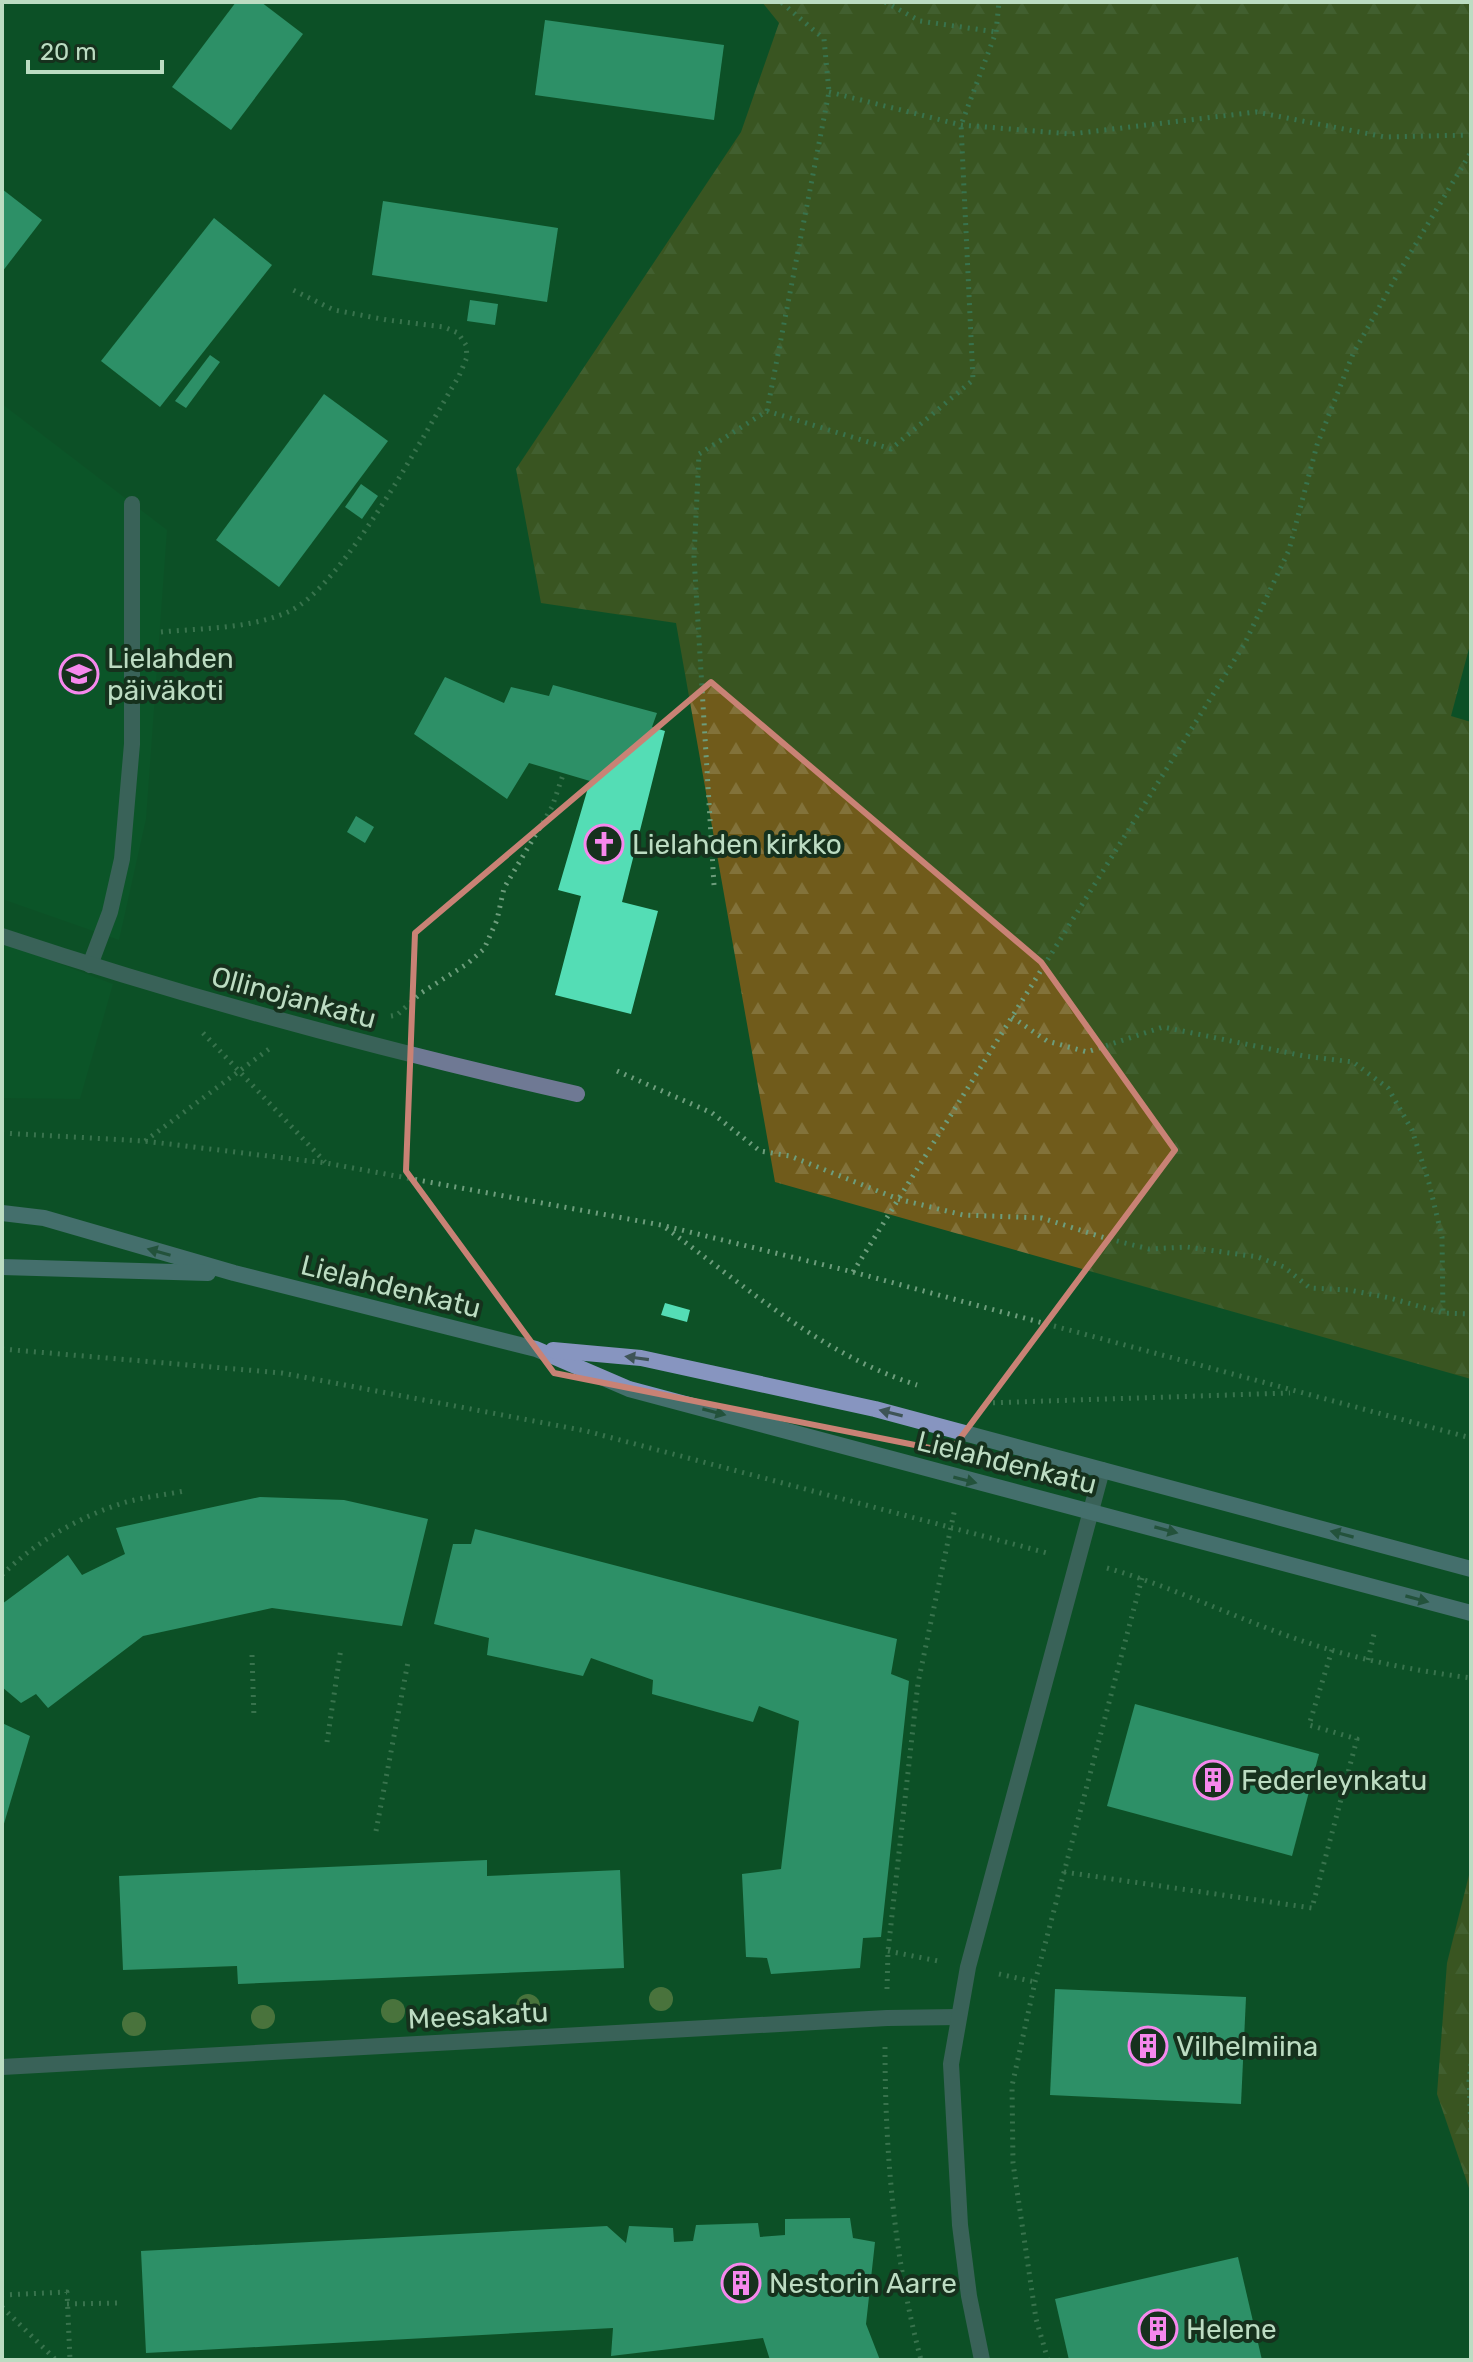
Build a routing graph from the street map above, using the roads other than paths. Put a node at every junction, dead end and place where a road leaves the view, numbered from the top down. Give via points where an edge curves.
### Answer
1 (132, 504) dead end
2 (2, 936) edge
3 (90, 965) junction
4 (577, 1094) dead end
5 (2, 1213) edge
6 (2, 1267) edge
7 (234, 1273) junction
8 (536, 1349) junction
9 (1102, 1470) junction
10 (1091, 1510) junction
11 (1471, 1569) edge
12 (1471, 1613) edge
13 (958, 2017) junction
14 (2, 2067) edge
15 (982, 2360) edge

1 - 3 street via 132,744 122,859
2 - 3 street, Ollinojankatu
3 - 4 street, Ollinojankatu via 303,1026
7 -> 5 main road, Lielahdenkatu via 44,1218
6 - 7 main road, Lielahdenkatu
7 - 8 main road, Lielahdenkatu
9 -> 8 main road, Lielahdenkatu via 875,1409 641,1358
8 -> 10 main road, Lielahdenkatu via 629,1389
9 - 10 street
11 -> 9 main road, Lielahdenkatu
10 -> 12 main road, Lielahdenkatu
10 - 13 street
13 - 14 street, Meesakatu
13 - 15 street via 951,2064 960,2225

